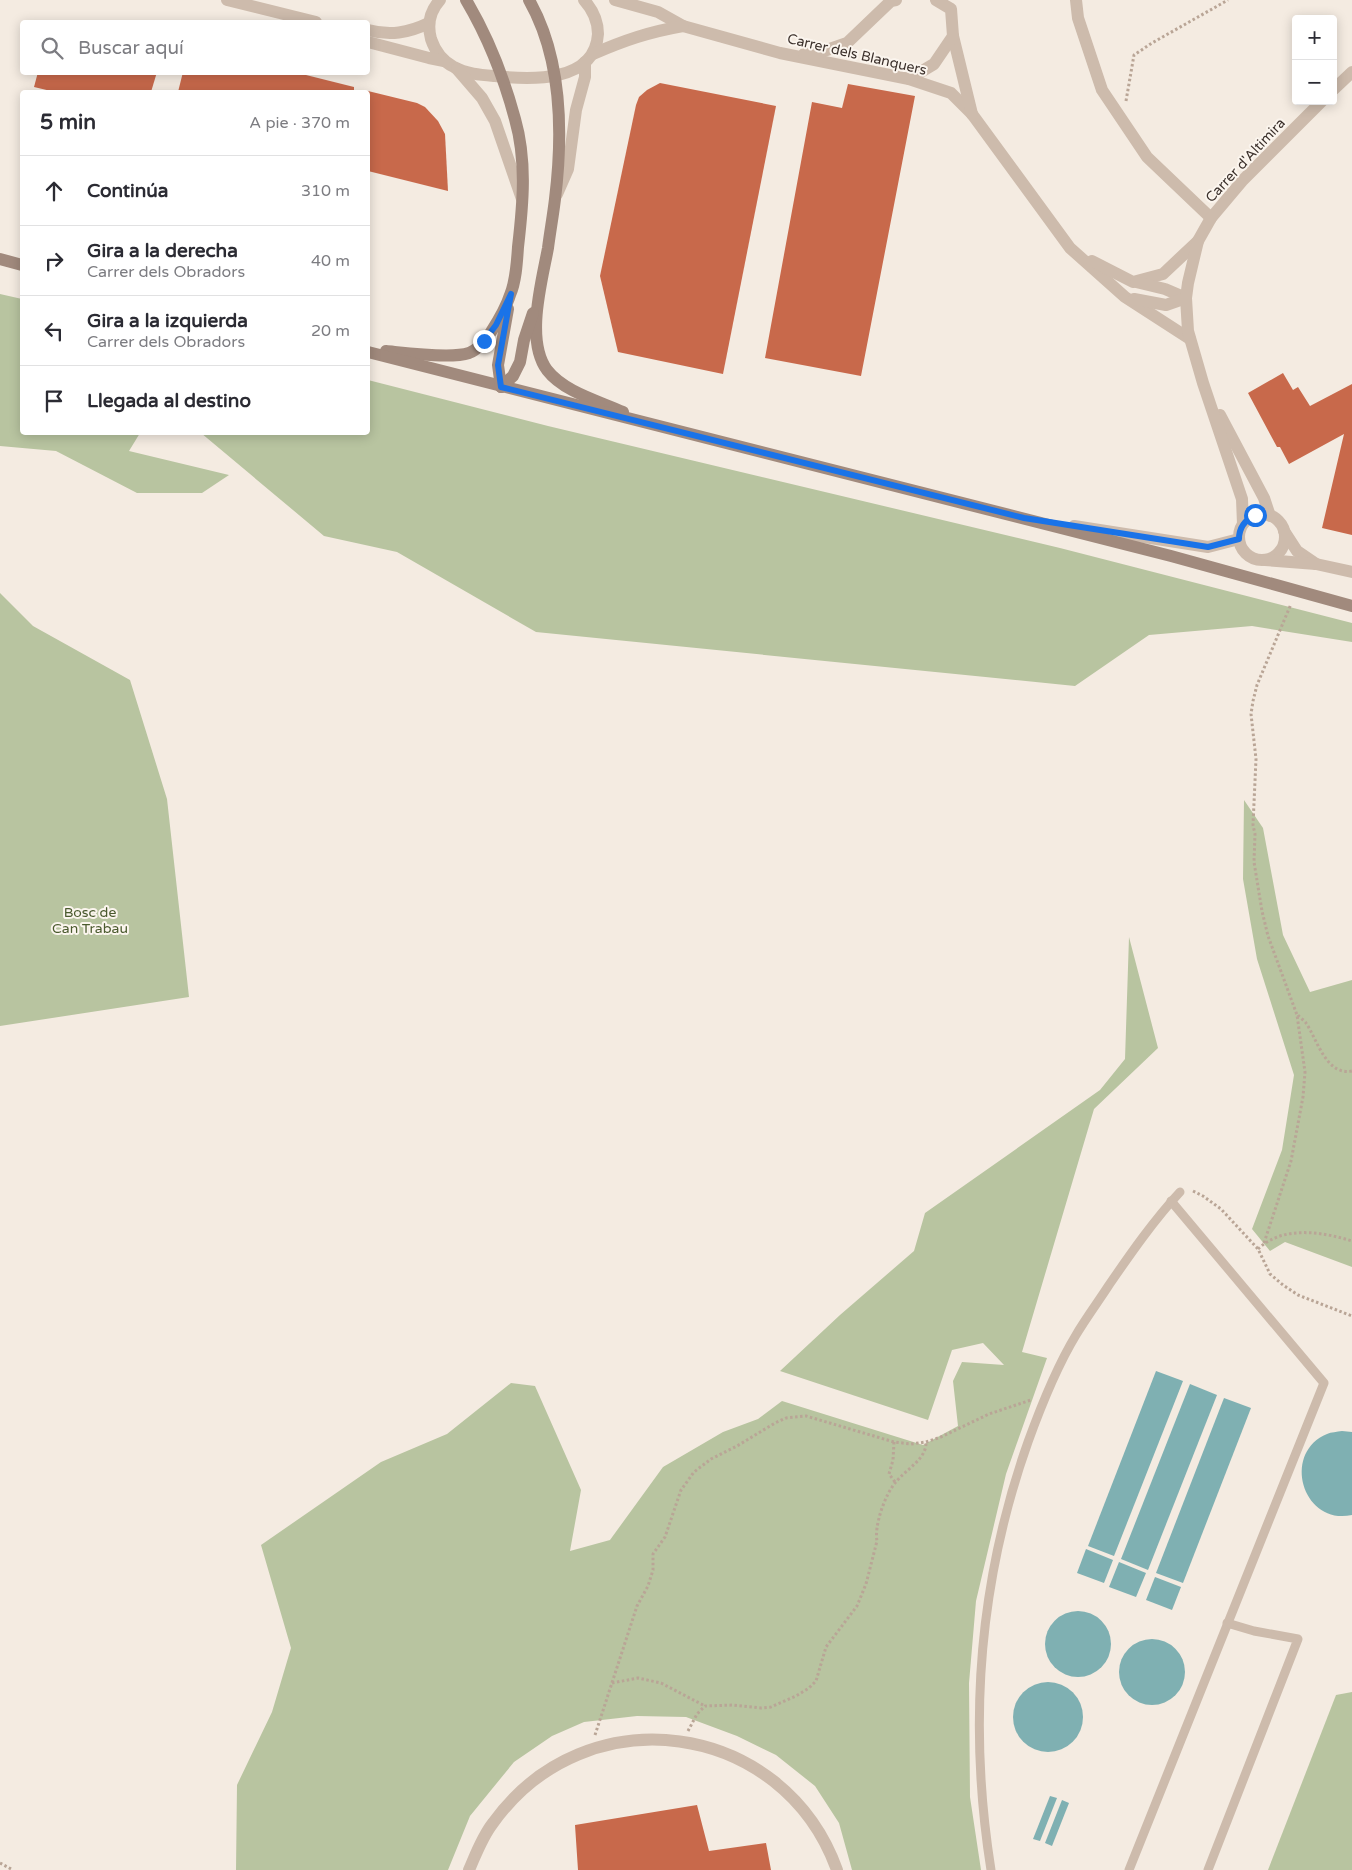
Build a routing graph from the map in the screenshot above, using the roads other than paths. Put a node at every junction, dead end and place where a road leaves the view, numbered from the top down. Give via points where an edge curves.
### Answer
1 (228, 0) edge
2 (440, 0) edge
3 (466, 0) edge
4 (529, 0) edge
5 (584, 0) edge
6 (615, 0) edge
7 (896, 0) edge
8 (936, 0) edge
9 (1076, 0) edge
10 (429, 12) edge
11 (308, 20) edge
12 (683, 26) junction
13 (370, 30) edge
14 (952, 36) junction
15 (370, 43) edge
16 (790, 55) junction
17 (589, 58) junction
18 (444, 61) junction
19 (457, 69) junction
20 (1352, 72) edge
21 (555, 75) junction
22 (502, 77) junction
23 (909, 79) junction
24 (1337, 86) edge
25 (1318, 105) edge
26 (972, 114) junction
27 (555, 198) junction
28 (523, 203) junction
29 (1211, 218) junction
30 (1198, 241) junction
31 (1070, 248) junction
32 (0, 259) edge
33 (20, 264) edge
34 (1133, 282) junction
35 (511, 294) junction
36 (1125, 297) junction
37 (1186, 298) junction
38 (536, 302) junction
39 (1190, 339) junction
40 (370, 351) edge
41 (370, 352) edge
42 (1203, 383) junction
43 (501, 387) junction
44 (655, 426) junction
45 (1270, 516) junction
46 (1024, 518) junction
47 (1243, 524) junction
48 (1284, 531) junction
49 (1239, 539) junction
50 (1260, 560) junction
51 (1316, 564) junction
52 (1352, 572) edge
53 (1352, 606) edge
54 (1180, 1192) road end
55 (1171, 1201) junction
56 (1227, 1623) junction
57 (469, 1870) edge
58 (837, 1870) edge
59 (991, 1870) edge
60 (1129, 1870) edge
61 (1208, 1870) edge

1 - 11 street
2 - 10 street
3 - 22 street
4 - 21 street via 546,38
5 - 17 street via 592,9 598,28
6 - 12 street, Carrer dels Blanquers via 658,12
7 - 16 street via 891,1 847,43 821,52
8 - 14 street via 951,9
9 - 29 street, Carrer d'Altimira via 1078,18 1102,90 1147,157
10 - 13 street via 412,30 398,33
10 - 18 street via 433,44
12 - 16 street, Carrer dels Blanquers
12 - 17 street, Carrer dels Blanquers via 626,39
14 - 23 street via 934,64
14 - 26 street
15 - 18 street
16 - 23 street, Carrer dels Blanquers
17 - 21 street, Carrer dels Blanquers via 572,70
17 - 27 street via 576,110 568,168
18 - 19 street
19 - 22 street, Carrer dels Blanquers
19 - 28 street via 482,98 495,122
20 - 24 street
21 - 22 street, Carrer dels Blanquers
21 - 27 street via 558,139
22 - 28 street via 520,143
23 - 26 street, Carrer dels Blanquers via 951,93
25 - 29 street, Carrer d'Altimira via 1243,180
26 - 31 street, Carrer dels Blanquers
27 - 38 street
28 - 35 street
29 - 30 street, Carrer d'Altimira
30 - 34 street via 1163,274
30 - 37 street, Carrer d'Altimira
31 - 34 street, Carrer dels Blanquers
31 - 36 street, Carrer dels Blanquers
32 - 33 street
34 - 37 street, Carrer dels Blanquers via 1165,289
35 - 40 street via 496,325 484,341 468,353
35 - 43 street via 498,365
36 - 37 street via 1166,305
36 - 39 street, Carrer dels Blanquers
37 - 39 street, Carrer d'Altimira
38 - 43 street via 520,362 513,376
38 - 44 street via 540,357 556,379
39 - 42 street, Carrer d'Altimira
41 - 43 street
42 - 45 street, Carrer d'Altimira via 1264,498
42 - 47 street, Carrer d'Altimira via 1242,499
43 - 44 street
44 - 46 street
45 - 47 street via 1255,515
45 - 48 street
46 - 49 street via 1208,547
46 - 53 street
47 - 49 street
48 - 50 street via 1279,552
48 - 51 street via 1297,551
49 - 50 street via 1246,553
50 - 51 street
51 - 52 street
54 - 55 lane
55 - 56 lane via 1324,1383
55 - 59 lane via 1075,1336 1045,1397 1009,1500 994,1564 984,1631 979,1700 980,1786
56 - 60 lane
56 - 61 lane via 1298,1639
57 - 58 street via 493,1823 510,1802 536,1779 590,1750 648,1739 683,1741 722,1751 759,1770 810,1816

